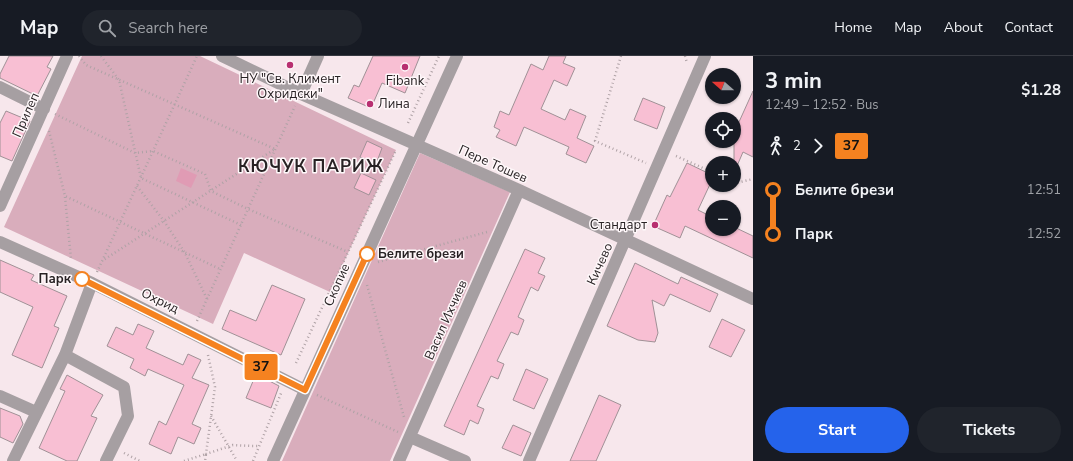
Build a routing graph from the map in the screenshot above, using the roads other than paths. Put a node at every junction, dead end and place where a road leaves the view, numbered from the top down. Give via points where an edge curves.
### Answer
1 (67, 56) edge
2 (222, 56) edge
3 (318, 56) edge
4 (457, 56) edge
5 (705, 56) edge
6 (0, 87) edge
7 (301, 94) junction
8 (44, 109) junction
9 (416, 146) junction
10 (519, 190) junction
11 (0, 206) edge
12 (626, 240) junction
13 (0, 242) edge
14 (92, 283) junction
15 (753, 299) edge
16 (65, 355) junction
17 (305, 390) junction
18 (0, 396) edge
19 (36, 412) junction
20 (410, 437) junction
21 (13, 461) edge
22 (106, 461) edge
23 (273, 461) edge
24 (399, 461) edge
25 (465, 461) edge
26 (529, 461) edge

1 - 8 street, Прилеп
2 - 7 street, Пере Тошев
3 - 7 street
4 - 9 street, Скопие
5 - 12 street, Кичево
6 - 8 street
7 - 9 street, Пере Тошев
8 - 11 street, Прилеп
9 - 10 street, Пере Тошев
9 - 17 street, Скопие
10 - 12 street, Пере Тошев
10 - 20 street, Васил Ихчиев
12 - 15 street, Пере Тошев
12 - 26 street, Кичево
13 - 14 street, Охрид
14 - 16 street
14 - 17 street, Охрид
16 - 19 street
16 - 22 street via 124,387 128,416
17 - 23 street, Скопие
18 - 19 street
19 - 21 street
20 - 24 street, Васил Ихчиев
20 - 25 street

